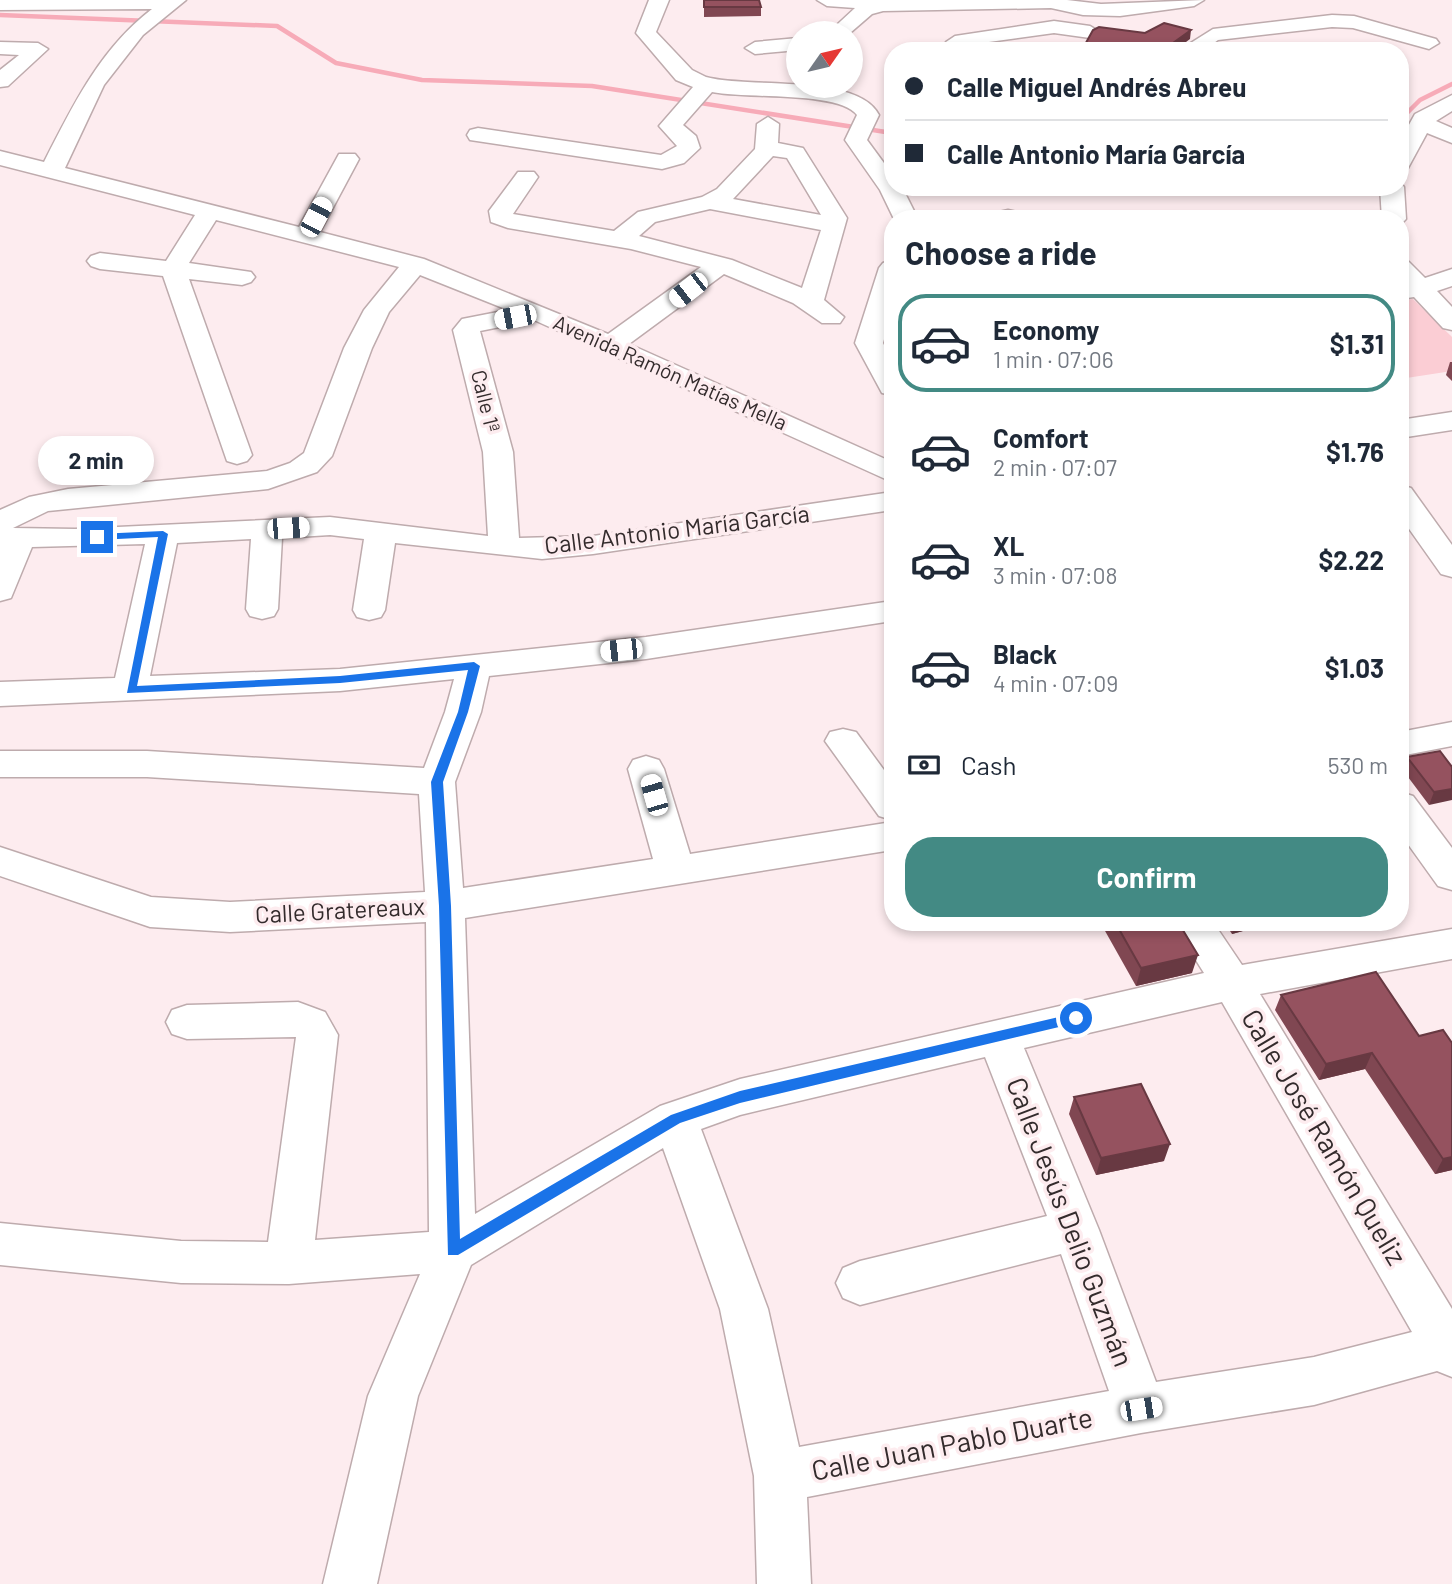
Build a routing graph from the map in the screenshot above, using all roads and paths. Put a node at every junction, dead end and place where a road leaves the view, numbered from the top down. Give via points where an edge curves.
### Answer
1 (659, 0) edge
2 (827, 0) edge
3 (1194, 0) edge
4 (1049, 1) edge
5 (174, 2) edge
6 (0, 4) edge
7 (881, 5) junction
8 (852, 21) edge
9 (1452, 28) edge
10 (956, 42) edge
11 (1082, 42) edge
12 (1202, 42) edge
13 (1429, 43) junction
14 (786, 45) edge
15 (0, 48) edge
16 (755, 48) dead end
17 (1409, 57) edge
18 (0, 81) edge
19 (694, 99) junction
20 (1452, 102) edge
21 (1421, 122) junction
22 (478, 135) dead end
23 (1452, 136) edge
24 (1409, 145) edge
25 (347, 159) dead end
26 (5, 164) edge
27 (52, 170) junction
28 (526, 177) dead end
29 (884, 182) edge
30 (710, 202) junction
31 (209, 212) junction
32 (835, 225) junction
33 (306, 236) junction
34 (619, 239) junction
35 (100, 261) dead end
36 (415, 264) junction
37 (720, 265) junction
38 (173, 269) junction
39 (242, 277) dead end
40 (1452, 277) edge
41 (1409, 290) edge
42 (811, 300) junction
43 (537, 312) junction
44 (831, 317) dead end
45 (1452, 322) edge
46 (884, 325) edge
47 (609, 346) junction
48 (880, 354) edge
49 (1452, 421) edge
50 (1409, 428) edge
51 (237, 455) dead end
52 (884, 469) edge
53 (884, 502) edge
54 (1409, 506) edge
55 (1426, 528) edge
56 (267, 529) junction
57 (381, 530) junction
58 (7, 533) edge
59 (163, 534) junction
60 (504, 547) junction
61 (1452, 567) edge
62 (0, 591) edge
63 (262, 609) dead end
64 (369, 610) dead end
65 (884, 612) edge
66 (474, 666) junction
67 (130, 690) junction
68 (0, 694) edge
69 (1452, 734) edge
70 (843, 740) dead end
71 (1409, 742) edge
72 (0, 764) edge
73 (646, 769) dead end
74 (437, 782) junction
75 (884, 796) edge
76 (1409, 817) edge
77 (884, 837) edge
78 (0, 860) edge
79 (676, 872) junction
80 (1452, 876) edge
81 (445, 906) junction
82 (1198, 931) edge
83 (1452, 944) edge
84 (1232, 983) junction
85 (187, 1022) dead end
86 (998, 1035) junction
87 (675, 1119) junction
88 (1076, 1230) junction
89 (0, 1244) edge
90 (453, 1251) junction
91 (289, 1263) junction
92 (860, 1283) dead end
93 (1450, 1348) edge
94 (1141, 1409) junction
95 (780, 1476) junction
96 (350, 1584) edge
97 (784, 1584) edge

1 - 19 street via 647,36 684,75
2 - 7 street
3 - 4 street via 1108,10
4 - 7 street
5 - 6 street
5 - 27 street via 136,31 94,84
7 - 8 street
9 - 13 street
10 - 11 street via 1054,27 1095,29
12 - 13 street via 1213,35 1342,20
13 - 17 street
14 - 16 street
15 - 18 street via 38,49
19 - 22 street via 670,126 688,141 689,148 662,162
19 - 29 street via 840,96 864,107 868,115 858,132 871,166
20 - 21 street
21 - 23 street
21 - 24 street
25 - 33 street
26 - 27 street, Avenida Ramón Matías Mella
27 - 31 street, Avenida Ramón Matías Mella
28 - 34 street via 500,217
30 - 32 street
30 - 32 street via 736,186 767,136 795,153 832,211
30 - 34 street via 647,217
31 - 33 street, Avenida Ramón Matías Mella
31 - 38 street
32 - 42 street
33 - 36 street, Avenida Ramón Matías Mella
34 - 37 street
35 - 38 street
36 - 43 street, Avenida Ramón Matías Mella
36 - 58 street via 377,310 317,456 308,465 294,474 268,480 40,503
37 - 42 street
37 - 47 street
38 - 39 street
38 - 51 street
40 - 41 street
41 - 45 street
42 - 44 street
43 - 47 street, Avenida Ramón Matías Mella
43 - 60 street, Calle 1ª via 466,330 498,452
46 - 48 street
47 - 52 street, Avenida Ramón Matías Mella
49 - 50 street
53 - 60 street, Calle Antonio María García via 593,545
54 - 55 street
55 - 61 street
56 - 57 street, Calle Antonio María García via 330,526
56 - 59 street, Calle Antonio María García
56 - 63 street
57 - 60 street, Calle Antonio María García
57 - 64 street
58 - 59 street, Calle Antonio María García
58 - 62 street
59 - 67 street
65 - 66 street via 646,648
66 - 67 street via 340,680
66 - 74 street
67 - 68 street
69 - 71 street
70 - 75 street
72 - 74 street via 147,764
73 - 79 street
74 - 81 street
76 - 80 street
77 - 79 street, Calle Gratereaux
78 - 81 street, Calle Gratereaux via 150,912 230,917
79 - 81 street, Calle Gratereaux
81 - 90 street
82 - 84 street, Calle José Ramón Queliz
83 - 84 street
84 - 86 street
84 - 93 street, Calle José Ramón Queliz
85 - 91 street via 298,1020 310,1024 317,1035
86 - 87 street via 740,1097
86 - 88 street, Calle Jesús Delio Guzmán
87 - 90 street
87 - 95 street via 744,1309
88 - 92 street
88 - 94 street, Calle Jesús Delio Guzmán
89 - 91 street via 181,1262
90 - 91 street
90 - 96 street via 393,1396
93 - 94 street, Calle Juan Pablo Duarte via 1314,1381
94 - 95 street, Calle Juan Pablo Duarte
95 - 97 street

